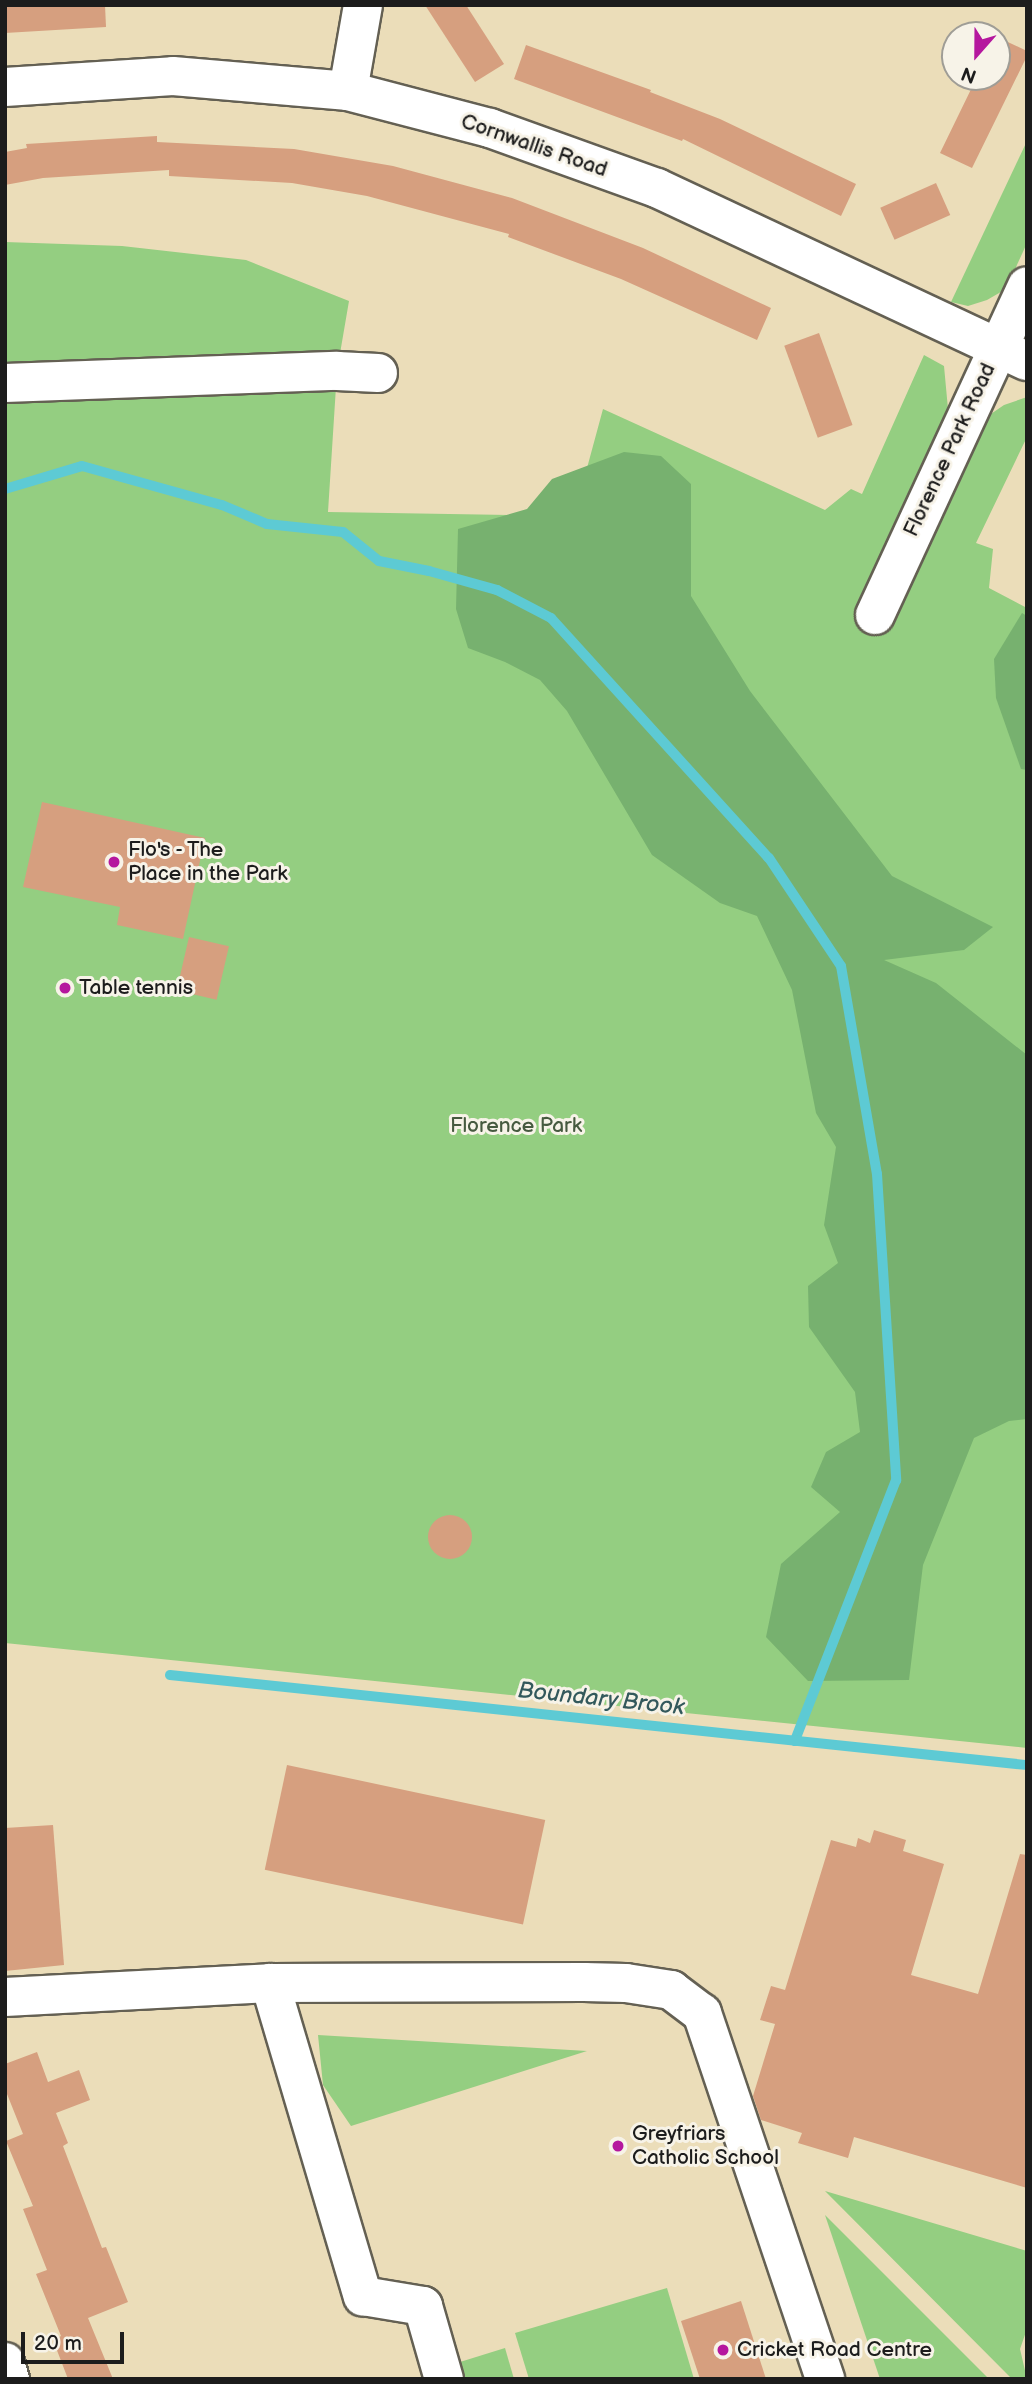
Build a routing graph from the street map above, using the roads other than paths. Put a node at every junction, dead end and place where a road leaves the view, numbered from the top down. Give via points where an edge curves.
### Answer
1 (363, 5) edge
2 (5, 87) edge
3 (348, 91) junction
4 (1027, 286) edge
5 (1012, 354) edge
6 (378, 373) dead end
7 (5, 383) edge
8 (874, 614) dead end
9 (270, 1983) junction
10 (5, 1997) edge
11 (5, 2362) edge
12 (10, 2379) edge
13 (444, 2379) edge
14 (825, 2379) edge

1 - 3 street
2 - 3 street, Cornwallis Road via 173,76
3 - 5 street, Cornwallis Road via 490,128 657,188
4 - 5 street, Florence Park Road
5 - 8 street, Florence Park Road
6 - 7 street
9 - 10 street
9 - 13 street via 363,2296 423,2306
9 - 14 street via 584,1982 671,1990 702,2013
11 - 12 street

